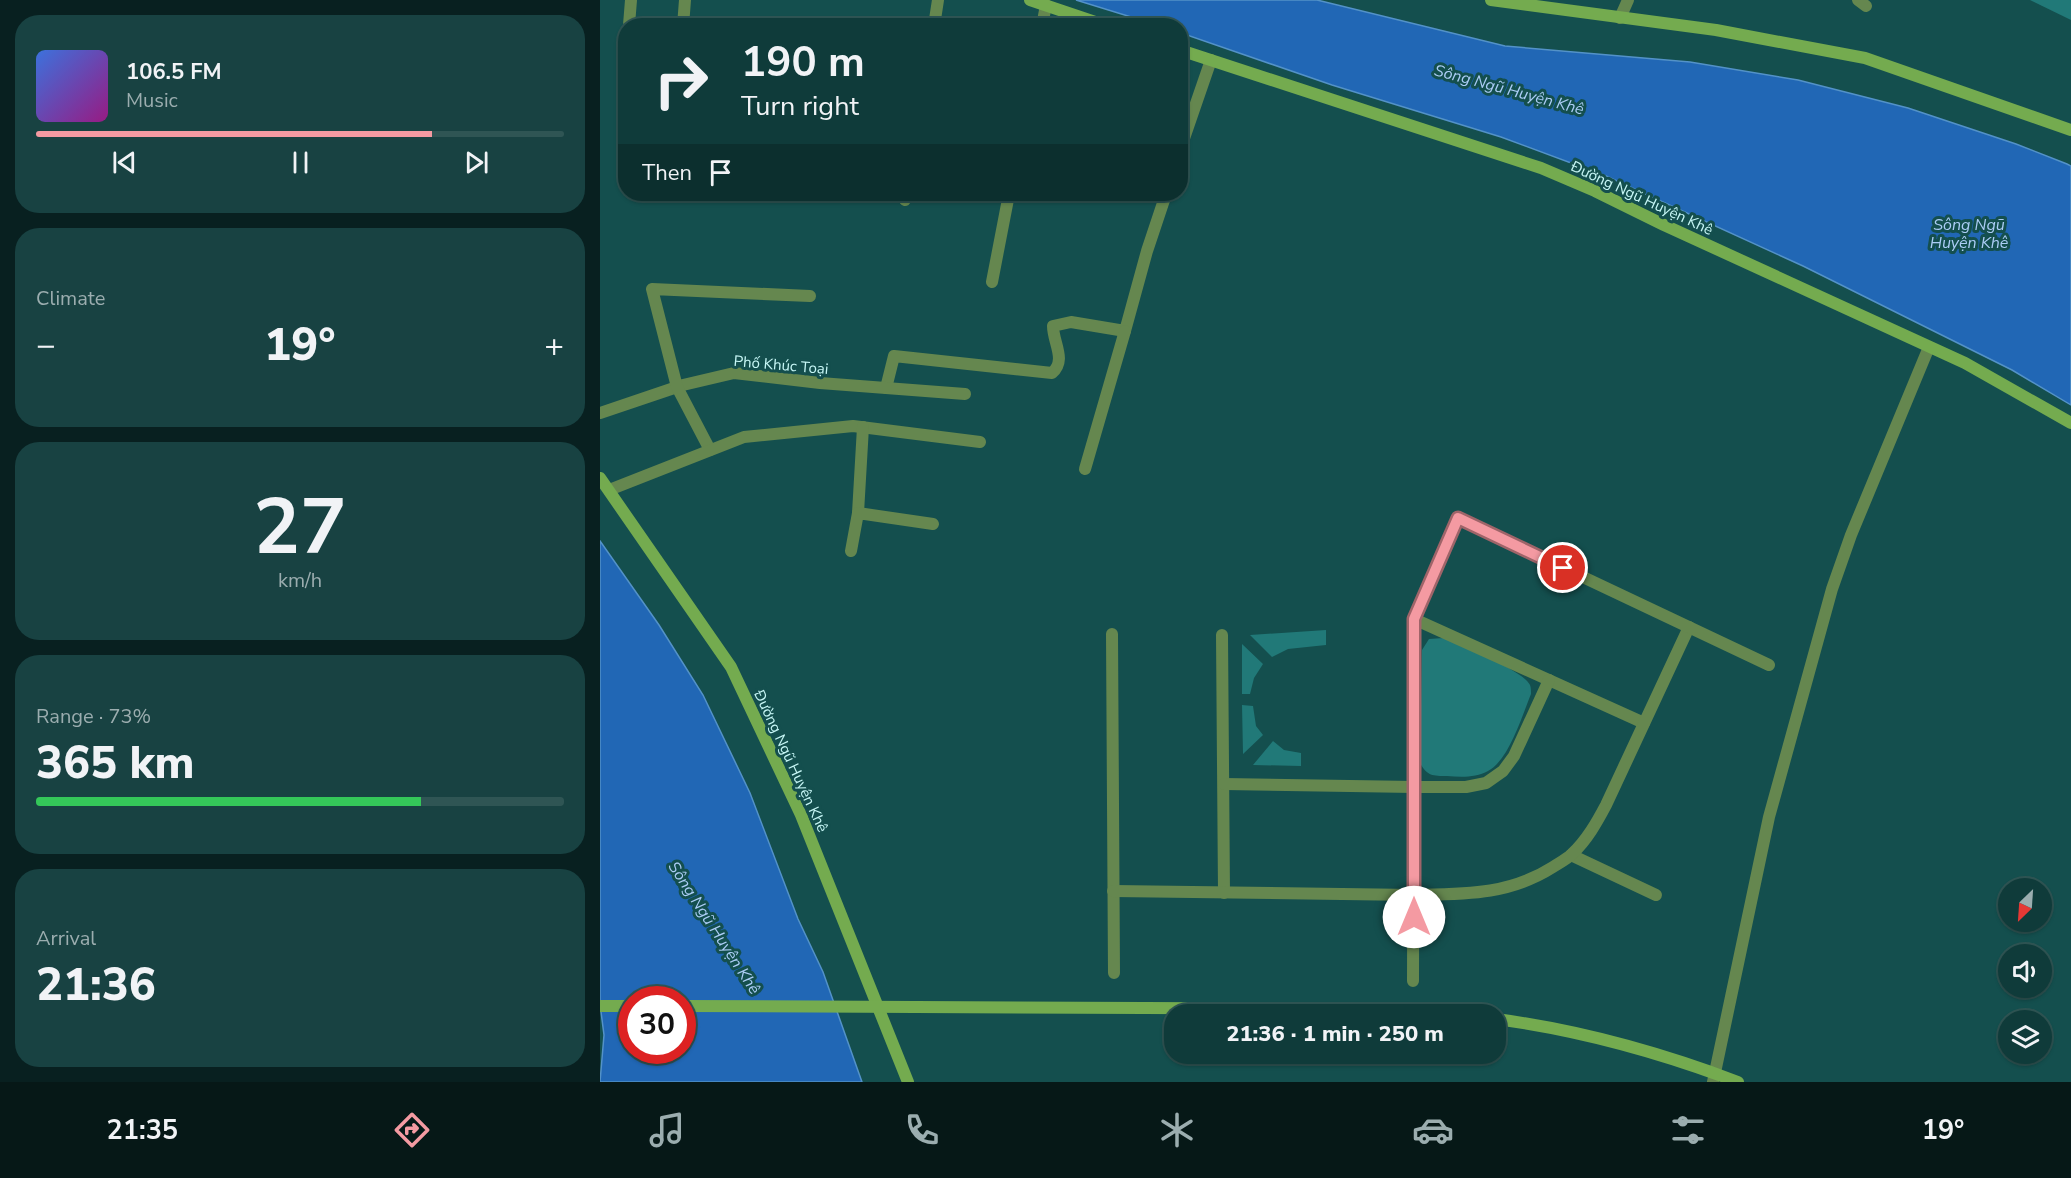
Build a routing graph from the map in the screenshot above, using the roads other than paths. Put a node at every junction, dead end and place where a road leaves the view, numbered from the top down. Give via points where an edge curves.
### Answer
1 (631, 0) edge
2 (685, 0) edge
3 (938, 0) edge
4 (1030, 0) edge
5 (1491, 0) edge
6 (1628, 0) edge
7 (1517, 2) edge
8 (1046, 5) junction
9 (630, 18) edge
10 (684, 18) edge
11 (935, 18) edge
12 (1044, 18) edge
13 (1084, 18) edge
14 (1620, 18) junction
15 (1188, 53) edge
16 (1211, 60) junction
17 (1188, 127) edge
18 (2071, 130) edge
19 (1009, 201) edge
20 (1164, 201) edge
21 (992, 282) dead end
22 (810, 296) dead end
23 (1125, 331) junction
24 (1929, 347) junction
25 (677, 387) junction
26 (886, 388) junction
27 (965, 394) dead end
28 (600, 412) edge
29 (2071, 423) edge
30 (863, 427) junction
31 (980, 442) dead end
32 (710, 450) junction
33 (1085, 469) dead end
34 (600, 478) edge
35 (609, 490) junction
36 (858, 513) junction
37 (933, 524) dead end
38 (851, 551) dead end
39 (1414, 619) junction
40 (1689, 627) junction
41 (1112, 634) dead end
42 (1222, 635) dead end
43 (1769, 664) dead end
44 (1549, 680) junction
45 (1644, 723) junction
46 (1224, 784) junction
47 (1414, 787) junction
48 (1571, 855) junction
49 (1113, 891) junction
50 (1224, 893) junction
51 (1414, 895) junction
52 (1656, 895) dead end
53 (1114, 973) dead end
54 (1413, 981) dead end
55 (696, 1005) edge
56 (600, 1006) edge
57 (618, 1006) edge
58 (877, 1006) junction
59 (1164, 1008) edge
60 (1506, 1021) edge
61 (1714, 1078) edge
62 (908, 1082) edge
63 (1738, 1082) edge

1 - 9 street
2 - 10 street
3 - 11 street
4 - 8 street
5 - 7 street
6 - 14 street
7 - 14 street
8 - 12 street
8 - 13 street
14 - 18 street via 1716,30 1865,58
15 - 16 street, Đường Ngũ Huyện Khê
16 - 17 street
16 - 24 street, Đường Ngũ Huyện Khê via 1541,168
19 - 21 street
20 - 23 street
22 - 25 street via 652,289
23 - 26 street via 1071,322 1053,327 1060,360 1052,373 894,356
23 - 33 street
24 - 29 street, Đường Ngũ Huyện Khê
24 - 61 street via 1832,589 1769,817
25 - 26 street, Phố Khúc Toại via 734,373
25 - 28 street, Phố Khúc Toại
25 - 32 street
26 - 27 street, Phố Khúc Toại
30 - 31 street
30 - 32 street via 744,437
30 - 36 street
32 - 35 street
34 - 35 street, Đường Ngũ Huyện Khê
35 - 58 street, Đường Ngũ Huyện Khê via 731,667 801,815
36 - 37 street
36 - 38 street
39 - 40 street via 1458,518
39 - 44 street
39 - 47 street
40 - 43 street
40 - 45 street
41 - 49 street
42 - 46 street
44 - 45 street
44 - 47 street via 1514,756 1503,771 1486,783 1466,787
45 - 48 street via 1601,814
46 - 47 street
46 - 50 street
47 - 51 street
48 - 51 street via 1519,885 1492,891
48 - 52 street
49 - 50 street
49 - 53 street
50 - 51 street
51 - 54 street
55 - 58 street
56 - 57 street
58 - 59 street
58 - 62 street, Đường Ngũ Huyện Khê
60 - 61 street via 1631,1046
61 - 63 street

